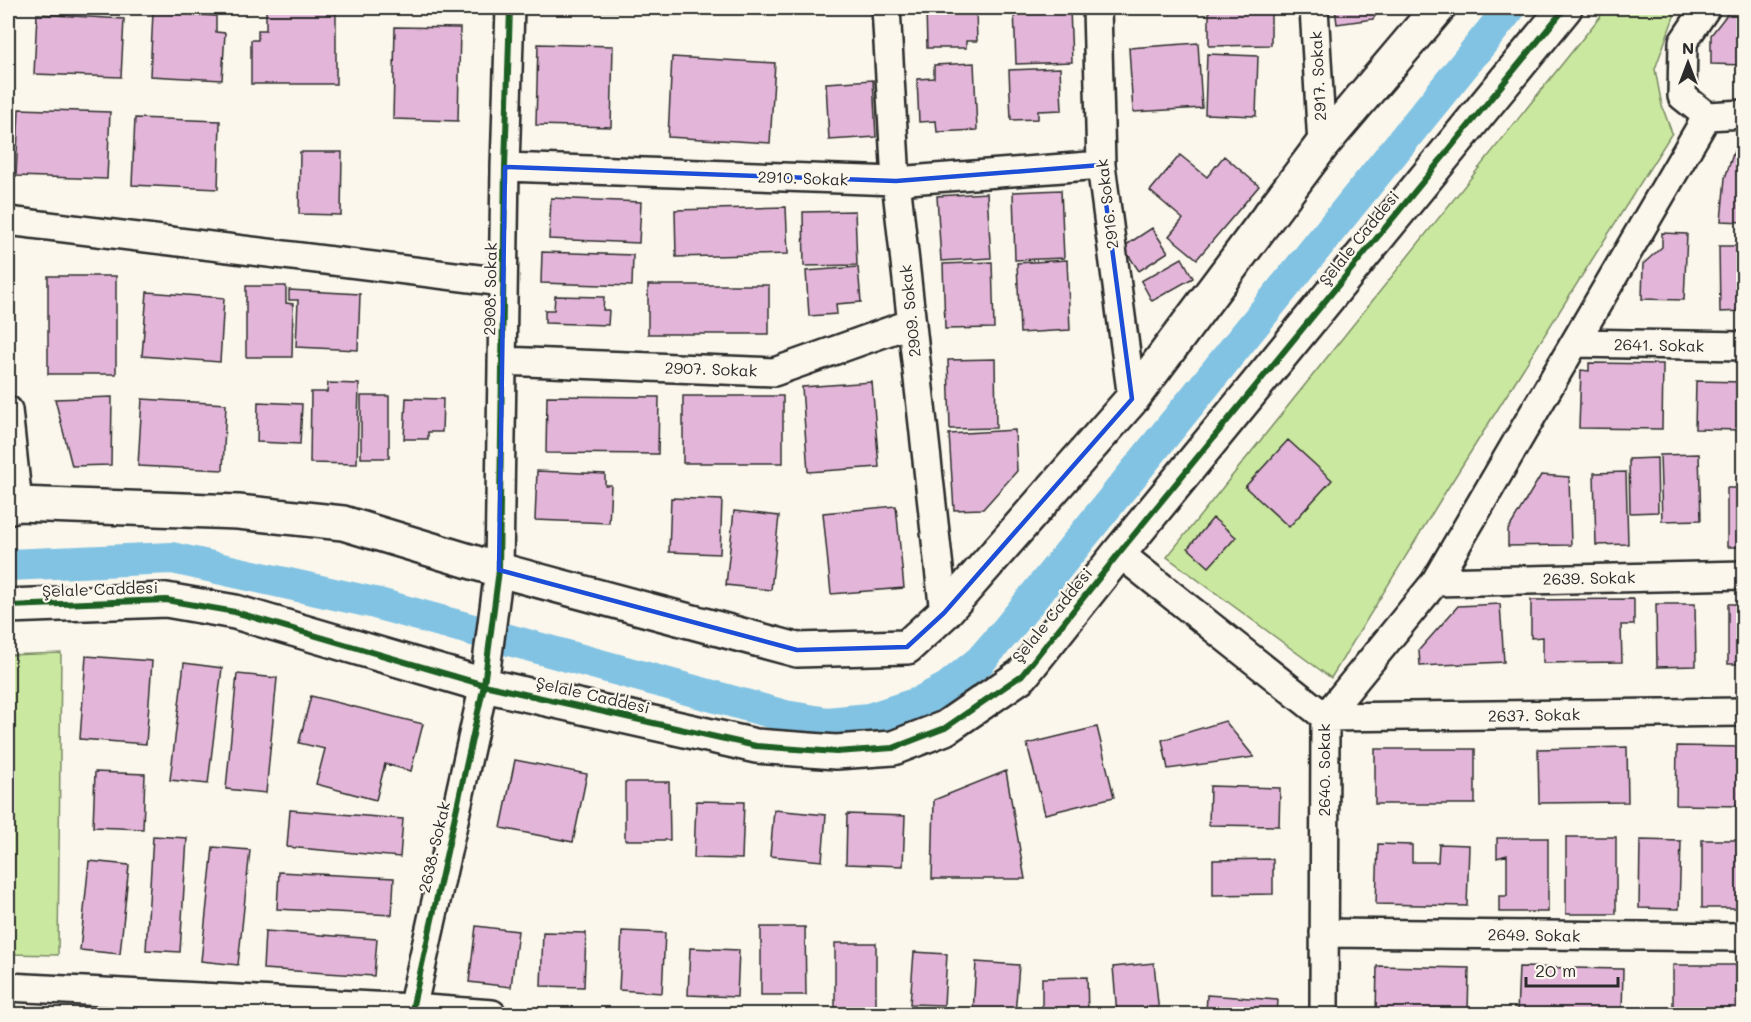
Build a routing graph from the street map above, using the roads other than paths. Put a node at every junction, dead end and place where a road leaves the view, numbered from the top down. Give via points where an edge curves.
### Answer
1 (510, 8) edge
2 (886, 8) edge
3 (1097, 8) edge
4 (1314, 8) edge
5 (1438, 8) edge
6 (1565, 8) edge
7 (1706, 8) edge
8 (1743, 114) edge
9 (1707, 116) junction
10 (1322, 145) junction
11 (1101, 165) junction
12 (505, 167) junction
13 (896, 182) junction
14 (8, 221) edge
15 (503, 282) junction
16 (912, 323) junction
17 (1575, 344) junction
18 (1743, 346) edge
19 (502, 361) junction
20 (1132, 399) junction
21 (8, 411) edge
22 (13, 505) edge
23 (1119, 553) junction
24 (499, 570) junction
25 (1743, 575) edge
26 (1435, 582) junction
27 (8, 606) edge
28 (944, 613) junction
29 (484, 685) junction
30 (1743, 712) edge
31 (1325, 717) junction
32 (1324, 933) junction
33 (1743, 937) edge
34 (8, 987) edge
35 (411, 1011) edge
36 (492, 1014) edge
37 (1324, 1014) edge

1 - 12 street, 2908. Sokak
2 - 13 street, 2909. Sokak
3 - 11 street, 2916. Sokak
4 - 10 street, 2917. Sokak
5 - 10 street
6 - 23 street, Şelale Caddesi
7 - 9 street via 1683,42 1682,96
8 - 9 street
9 - 17 street
10 - 20 street
11 - 13 street, 2910. Sokak
11 - 20 street, 2916. Sokak
12 - 13 street, 2910. Sokak
12 - 15 street, 2908. Sokak
13 - 16 street, 2909. Sokak
14 - 15 street
15 - 19 street, 2908. Sokak
16 - 19 street, 2907. Sokak via 774,372
16 - 28 street, 2909. Sokak
17 - 18 street, 2641. Sokak
17 - 26 street
19 - 24 street, 2908. Sokak
20 - 28 street
21 - 22 street
22 - 24 street via 238,512 343,523
23 - 29 street, Şelale Caddesi via 1022,675 945,728 893,748 836,752 756,746
23 - 31 street, 2640. Sokak
24 - 28 street via 797,650 907,647
24 - 29 street, 2638. Sokak
25 - 26 street, 2639. Sokak
26 - 31 street
27 - 29 street, Şelale Caddesi via 166,600 235,612
29 - 35 street, 2638. Sokak
30 - 31 street, 2637. Sokak
31 - 32 street, 2640. Sokak
32 - 33 street, 2649. Sokak
32 - 37 street, 2640. Sokak
34 - 35 street
35 - 36 street

